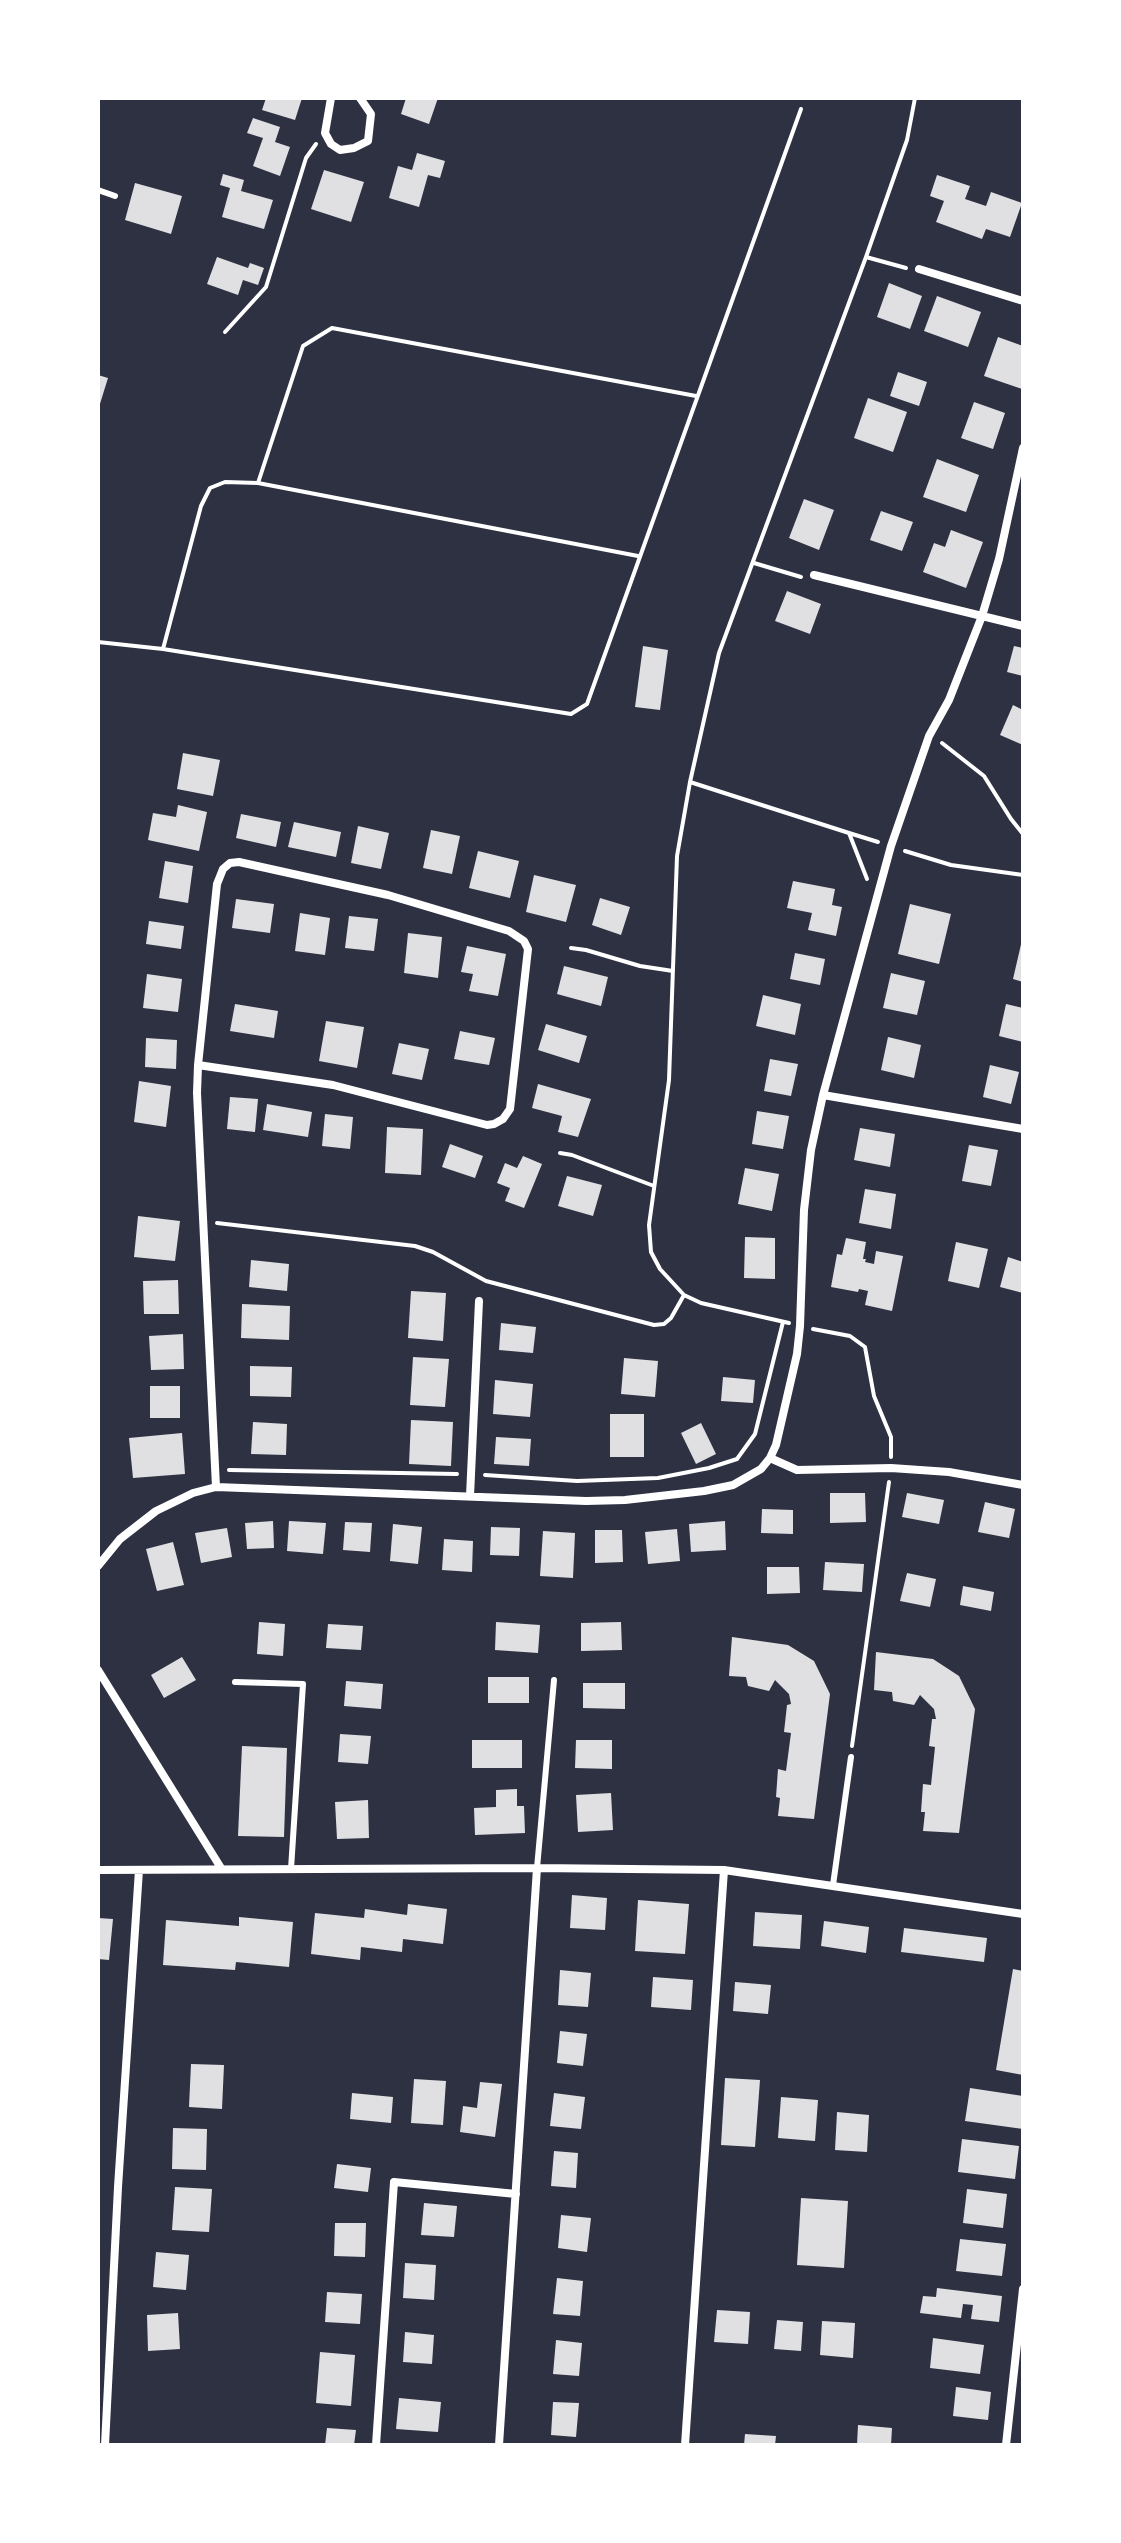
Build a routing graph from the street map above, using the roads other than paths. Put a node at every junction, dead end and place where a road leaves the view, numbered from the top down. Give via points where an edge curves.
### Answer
1 (331, 98) edge
2 (360, 98) edge
3 (98, 190) edge
4 (115, 196) dead end
5 (919, 269) road end
6 (1023, 301) edge
7 (1023, 448) edge
8 (814, 575) road end
9 (982, 616) junction
10 (1023, 626) edge
11 (198, 1065) junction
12 (823, 1095) junction
13 (1023, 1129) edge
14 (479, 1301) dead end
15 (770, 1458) junction
16 (1023, 1485) edge
17 (216, 1487) junction
18 (470, 1496) junction
19 (98, 1566) edge
20 (98, 1670) edge
21 (554, 1680) dead end
22 (235, 1682) dead end
23 (851, 1757) road end
24 (221, 1868) junction
25 (537, 1868) junction
26 (291, 1869) junction
27 (98, 1870) edge
28 (139, 1870) junction
29 (724, 1870) junction
30 (833, 1885) junction
31 (1023, 1914) edge
32 (516, 2194) junction
33 (1023, 2289) edge
34 (105, 2445) edge
35 (376, 2445) edge
36 (499, 2445) edge
37 (685, 2445) edge
38 (1006, 2445) edge

1 - 2 street via 325,133 340,150 368,141 371,114
3 - 4 lane
5 - 6 street
7 - 9 street
8 - 9 street
9 - 10 street
9 - 12 street via 929,736 891,846
11 - 11 street via 217,884 230,863 388,895 509,931 528,949 510,1109 499,1123 487,1125 333,1085
11 - 17 street
12 - 13 street
12 - 15 street via 804,1210 797,1354
14 - 18 street
15 - 16 street via 797,1470 891,1468
15 - 18 street via 733,1485 664,1496 586,1501
17 - 18 street
17 - 19 street via 156,1511 120,1539
20 - 24 street
21 - 25 lane
22 - 26 lane via 303,1684
23 - 30 lane
24 - 26 street
24 - 28 street
25 - 26 street
25 - 29 street
25 - 32 street
27 - 28 street
28 - 34 street
29 - 30 street
29 - 37 street
30 - 31 street
32 - 35 street via 394,2182
32 - 36 street
33 - 38 street

